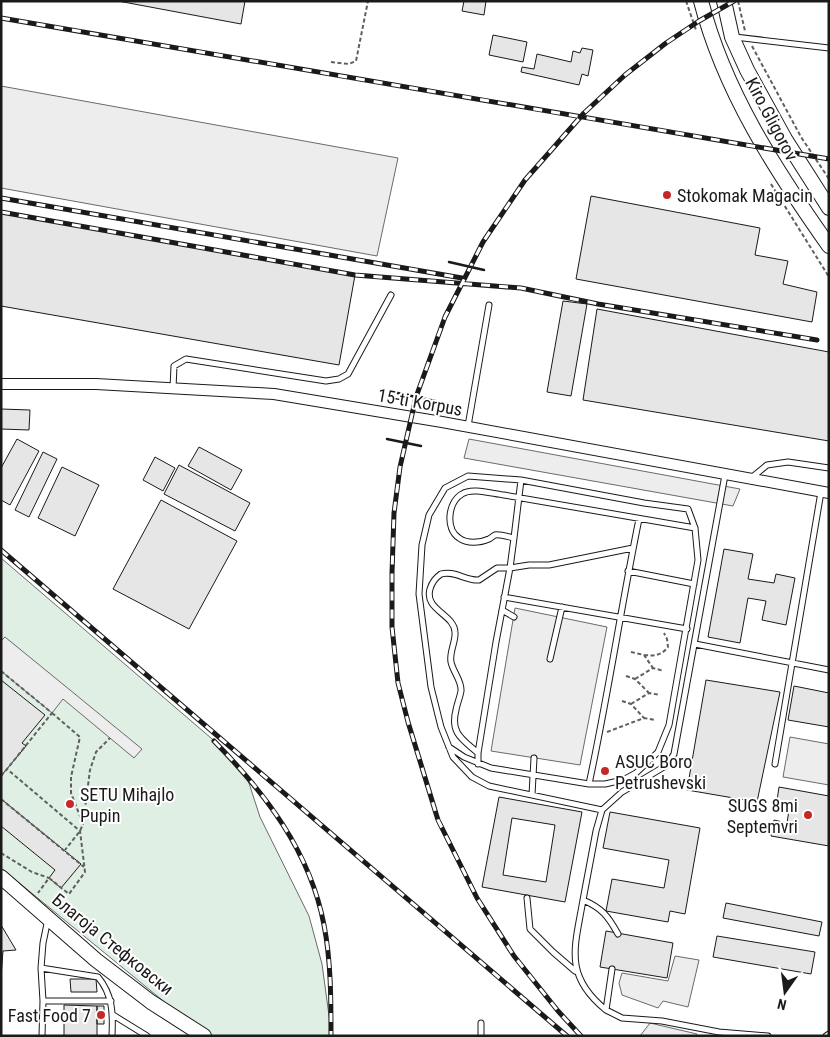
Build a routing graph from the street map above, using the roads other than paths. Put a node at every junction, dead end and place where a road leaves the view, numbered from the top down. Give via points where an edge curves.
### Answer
1 (701, 1) edge
2 (724, 1) edge
3 (732, 37) junction
4 (829, 48) edge
5 (829, 208) edge
6 (829, 246) edge
7 (391, 295) dead end
8 (489, 305) dead end
9 (1, 384) edge
10 (173, 388) junction
11 (468, 426) junction
12 (829, 468) edge
13 (725, 475) junction
14 (749, 479) junction
15 (521, 480) junction
16 (825, 492) edge
17 (519, 498) junction
18 (639, 518) junction
19 (695, 528) junction
20 (514, 538) junction
21 (633, 548) junction
22 (510, 568) junction
23 (628, 571) junction
24 (694, 584) junction
25 (419, 591) junction
26 (429, 593) junction
27 (504, 597) junction
28 (562, 607) junction
29 (502, 610) junction
30 (514, 617) dead end
31 (619, 618) junction
32 (687, 629) junction
33 (695, 644) junction
34 (550, 659) dead end
35 (793, 662) junction
36 (829, 670) edge
37 (450, 747) junction
38 (478, 753) junction
39 (534, 758) dead end
40 (478, 764) junction
41 (775, 764) dead end
42 (532, 775) junction
43 (589, 784) junction
44 (532, 795) junction
45 (602, 810) junction
46 (1, 877) edge
47 (527, 898) dead end
48 (583, 900) junction
49 (48, 917) junction
50 (618, 934) dead end
51 (41, 968) junction
52 (612, 968) dead end
53 (576, 971) junction
54 (43, 1001) junction
55 (111, 1001) junction
56 (606, 1010) junction
57 (113, 1015) junction
58 (481, 1023) dead end
59 (42, 1036) edge
60 (112, 1036) edge
61 (147, 1036) edge
62 (204, 1036) edge
63 (481, 1036) edge
64 (768, 1036) edge

1 - 6 street, Kiro Gligorov via 718,56 744,110 780,174
2 - 3 street, Kiro Gligorov
3 - 4 lane
3 - 5 street, Kiro Gligorov via 760,94
7 - 10 lane via 348,374 339,379 326,381 186,359 174,366
8 - 11 lane
9 - 10 street, 15-ti Korpus
10 - 11 street, 15-ti Korpus via 274,394
11 - 13 street, 15-ti Korpus
12 - 14 lane via 788,462 767,465
13 - 14 street, 15-ti Korpus
13 - 33 lane
14 - 16 street, 15-ti Korpus
15 - 17 lane
15 - 19 lane via 688,508
15 - 25 lane via 468,476 445,488 429,515 422,544
16 - 35 lane
17 - 18 lane
17 - 20 lane
17 - 20 lane via 472,491 462,494 453,504 449,517 458,538 475,543 496,535
18 - 19 lane
18 - 21 lane
19 - 24 lane via 698,560
20 - 22 lane
21 - 22 lane
21 - 23 lane
22 - 26 lane via 497,568 479,580 464,579 451,573 441,574 432,583
22 - 27 lane
23 - 24 lane
23 - 31 lane
24 - 32 lane
25 - 26 lane
25 - 37 lane via 431,687 441,727
26 - 38 lane via 434,606 455,631 450,658 461,691 454,729
27 - 28 lane
27 - 29 lane
28 - 31 lane
28 - 34 lane
29 - 30 lane
29 - 38 lane
31 - 32 lane
31 - 43 lane
32 - 43 lane via 669,725 658,752 624,780
33 - 35 lane
33 - 45 lane via 671,761 622,792
35 - 36 lane
35 - 41 lane
37 - 40 lane
37 - 44 lane via 453,757 472,776 489,786
38 - 40 lane
39 - 42 lane
40 - 42 lane
42 - 43 lane
42 - 44 lane
44 - 45 lane
45 - 48 lane
46 - 49 street, Благоја Стефковски
47 - 53 lane via 530,929
48 - 50 lane via 607,914
48 - 53 lane via 574,954
49 - 51 lane
49 - 62 street, Благоја Стефковски via 96,960 151,1002
51 - 54 lane
51 - 55 lane via 98,977
52 - 56 lane
53 - 56 lane via 593,998
54 - 55 lane
54 - 59 lane
55 - 57 lane
56 - 64 lane via 622,1018
57 - 60 lane
57 - 61 lane
58 - 63 lane

